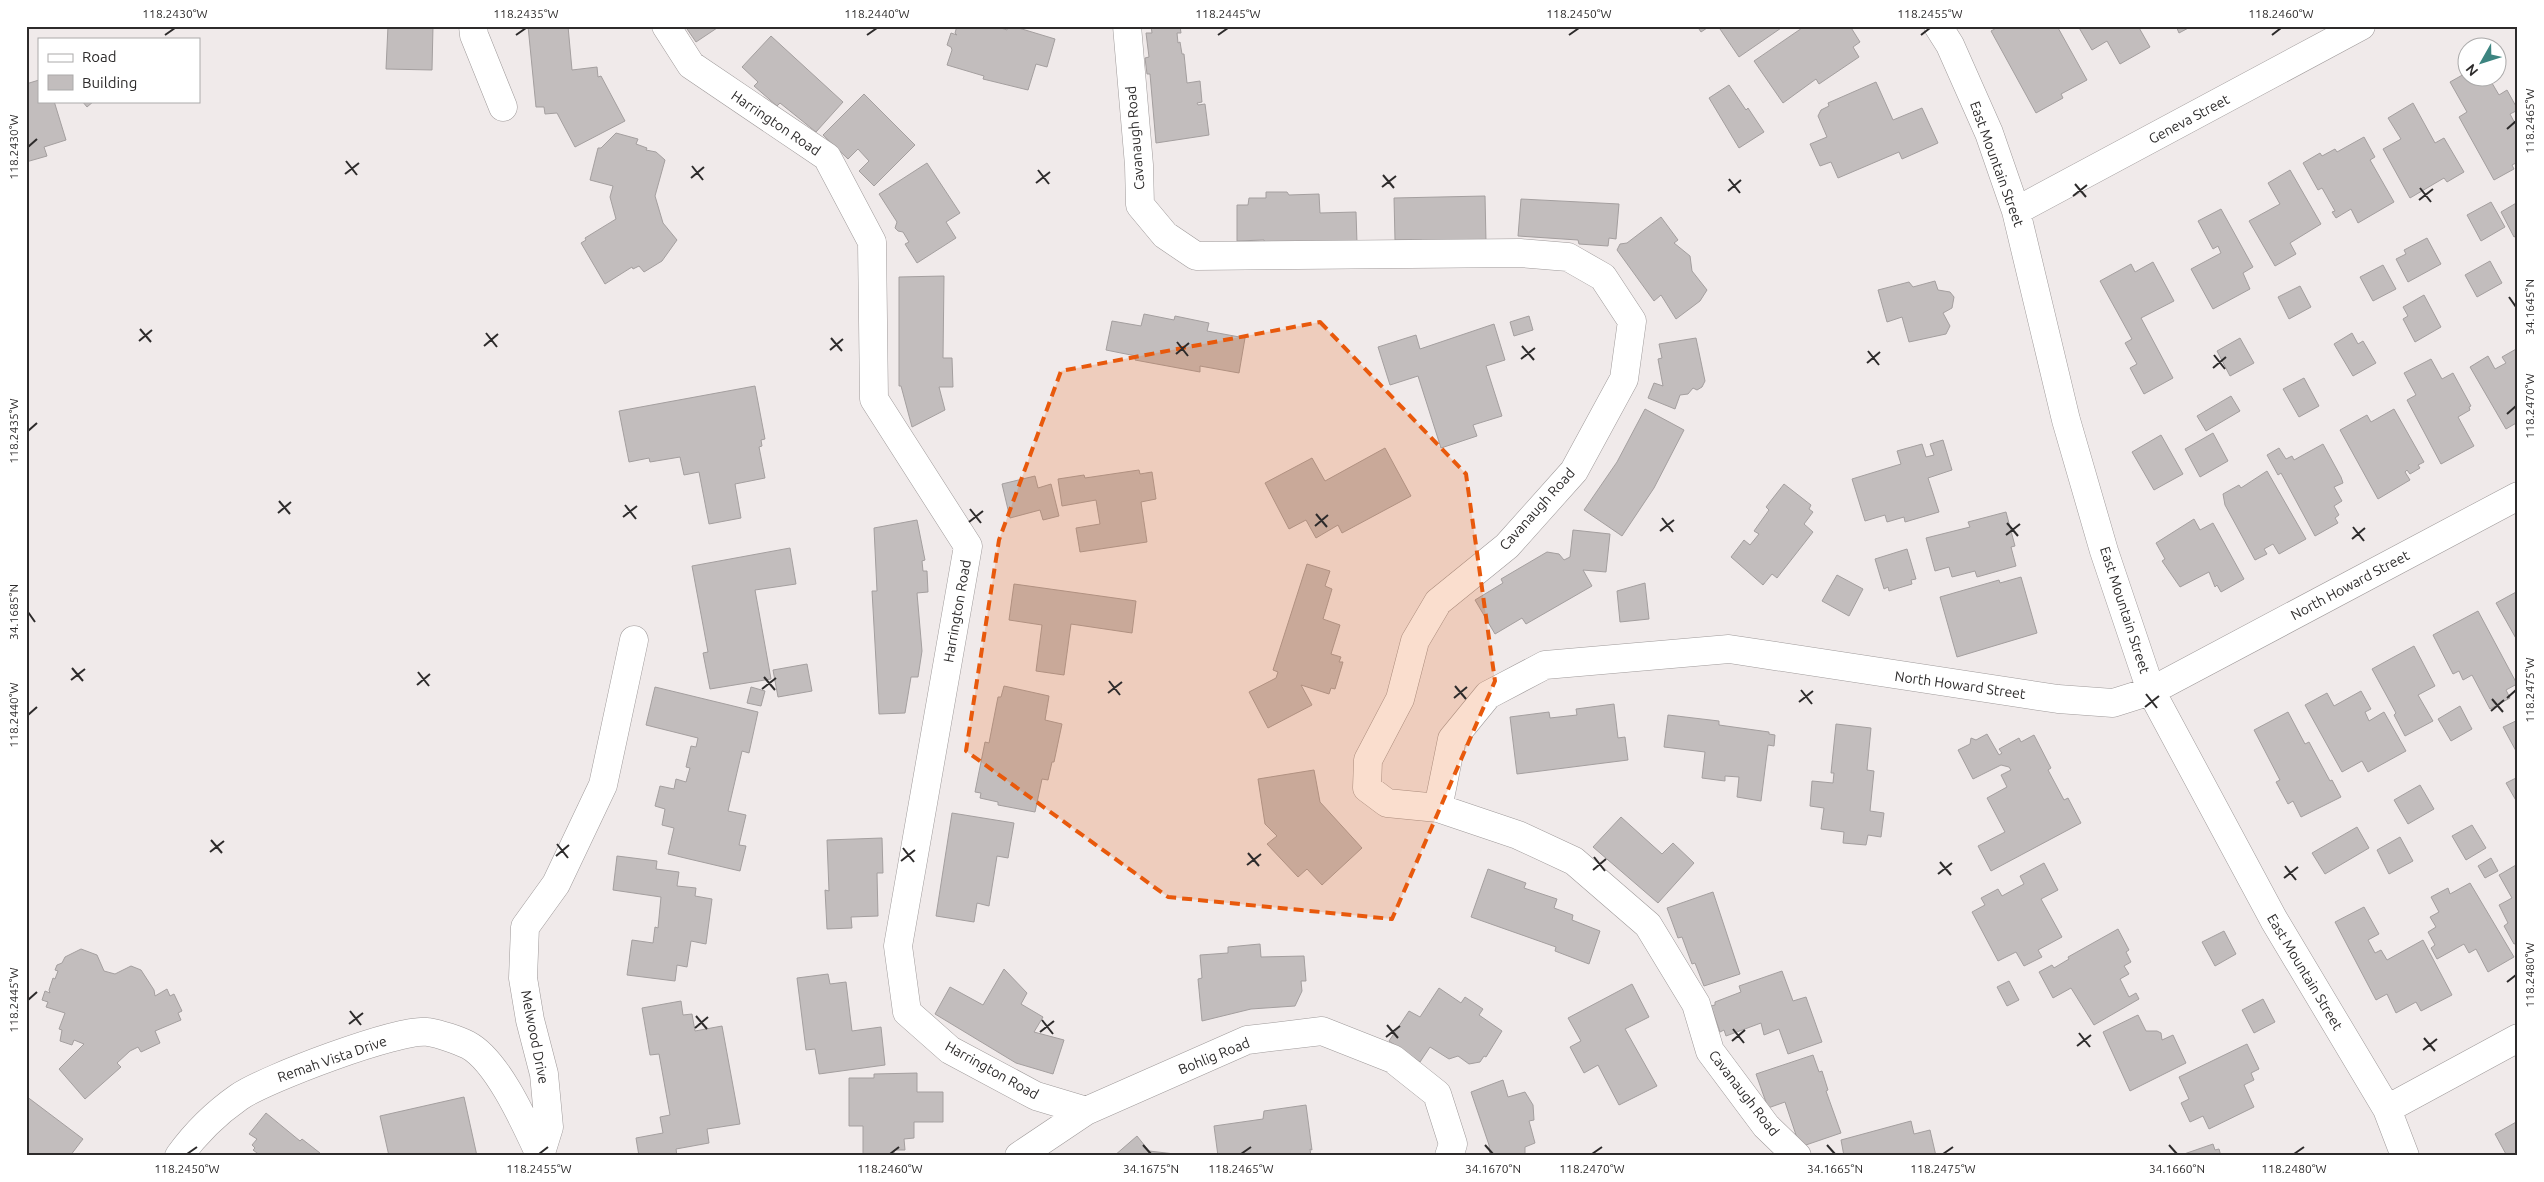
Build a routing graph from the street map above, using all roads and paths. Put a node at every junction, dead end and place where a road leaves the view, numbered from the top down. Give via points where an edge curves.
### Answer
1 (473, 26) edge
2 (666, 26) edge
3 (1127, 26) edge
4 (1938, 26) edge
5 (2361, 26) edge
6 (504, 107) dead end
7 (2016, 211) junction
8 (2518, 496) edge
9 (634, 640) dead end
10 (2151, 691) junction
11 (1438, 808) junction
12 (2518, 1038) edge
13 (2387, 1109) junction
14 (1086, 1111) junction
15 (179, 1156) edge
16 (540, 1156) edge
17 (1019, 1156) edge
18 (1449, 1156) edge
19 (1797, 1156) edge
20 (2405, 1156) edge

1 - 6 street
2 - 14 street, Harrington Road via 691,65 826,157 872,242 874,399 968,546 898,946 907,1012 950,1050 1036,1096
3 - 11 street, Cavanaugh Road via 1140,204 1165,236 1196,256 1520,253 1568,257 1603,278 1632,321 1624,379 1574,471 1507,546 1438,602 1415,641 1400,699 1368,760 1367,788 1387,802
4 - 7 street, East Mountain Street via 1950,45 1989,133
5 - 7 street, Geneva Street
7 - 10 street, East Mountain Street via 2066,420 2104,551
8 - 10 street, North Howard Street
9 - 16 street, Melwood Drive via 603,785 556,884 525,927 523,978 544,1074 549,1127
10 - 11 street, North Howard Street via 2113,703 2058,699 1729,649 1545,665 1488,695 1452,739
10 - 13 street, East Mountain Street via 2274,920
11 - 19 street, Cavanaugh Road via 1518,836 1574,861 1648,925 1696,1004 1710,1051 1766,1126
12 - 13 street
13 - 20 street, East Mountain Street
14 - 17 street, Bohlig Road
14 - 18 street, Bohlig Road via 1247,1040 1322,1031 1393,1058 1437,1094 1453,1144
15 - 16 street, Remah Vista Drive via 205,1126 239,1097 274,1078 382,1040 427,1032 469,1045 497,1072

